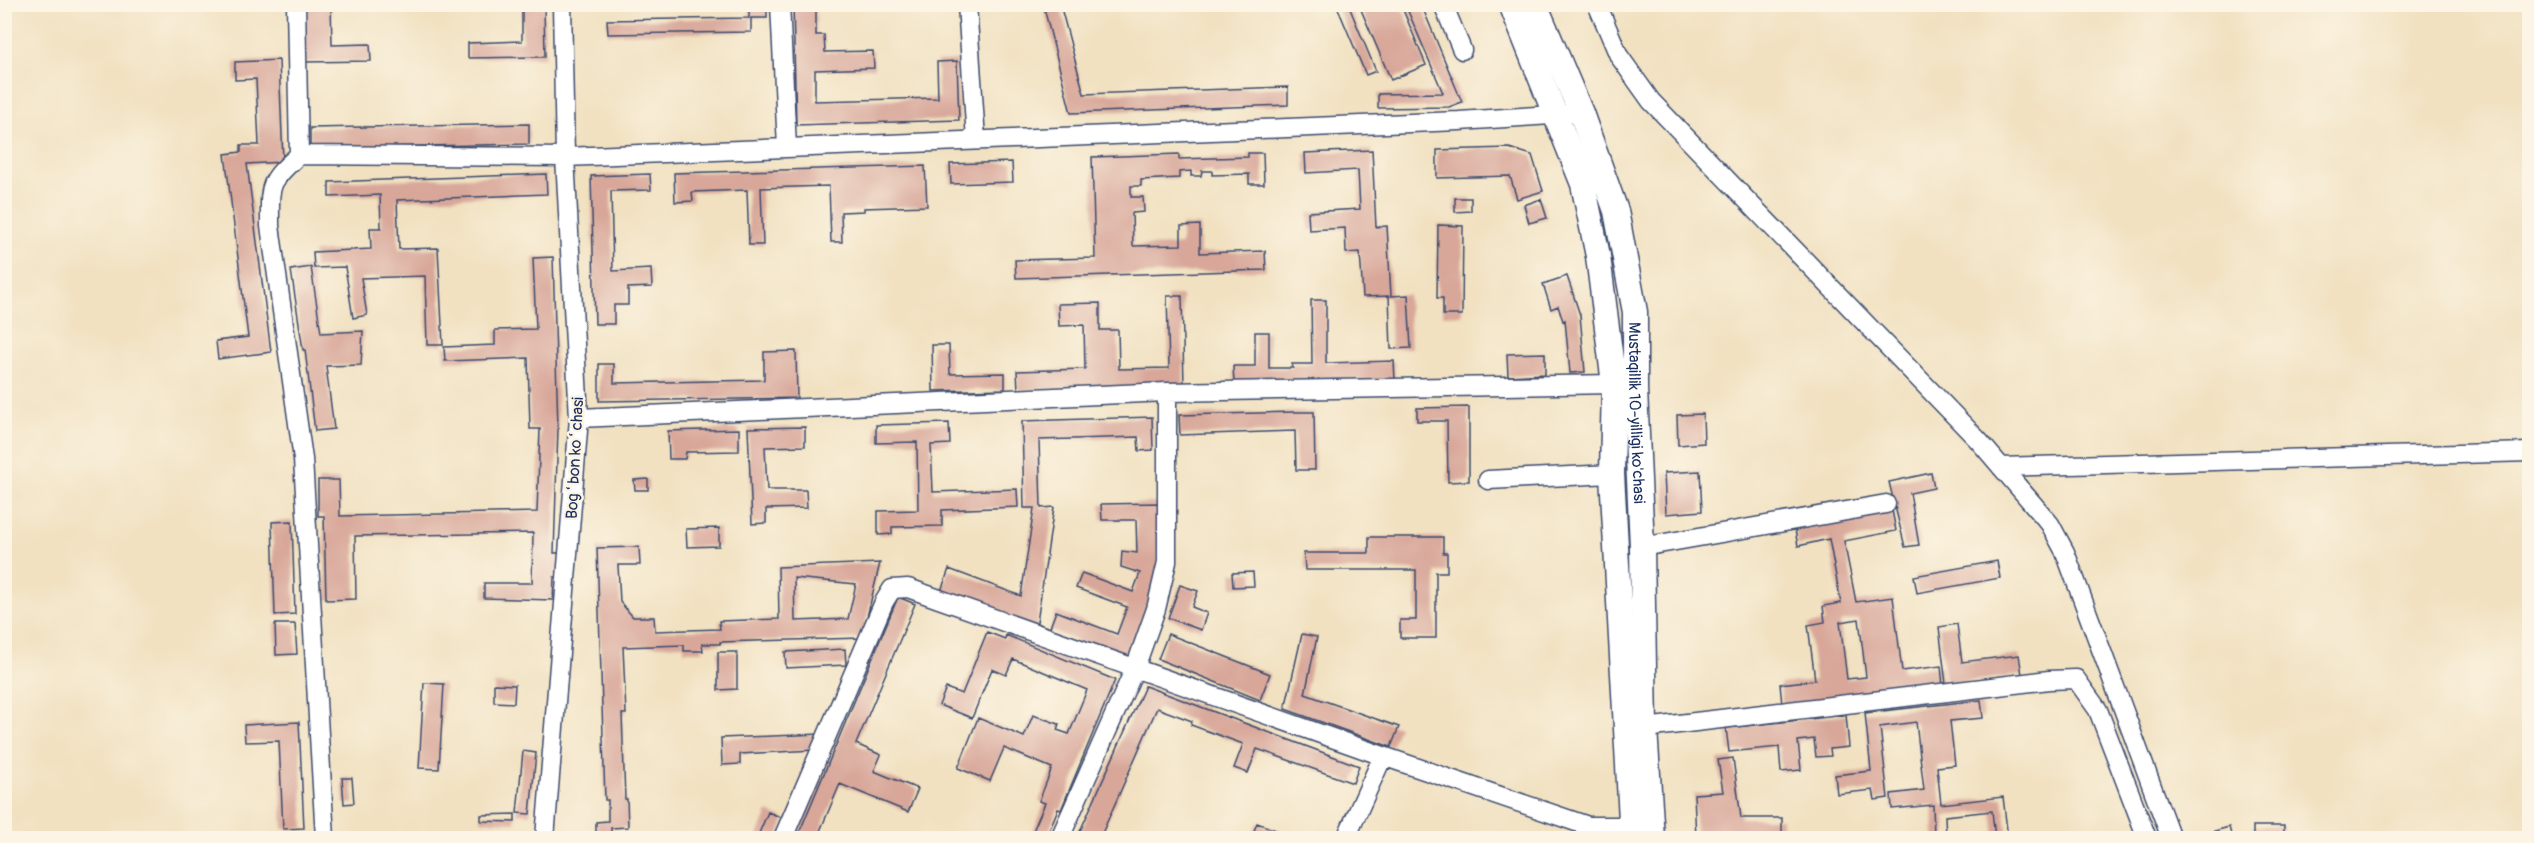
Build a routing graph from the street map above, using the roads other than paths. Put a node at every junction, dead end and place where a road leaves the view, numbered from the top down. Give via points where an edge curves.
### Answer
1 (296, 4) edge
2 (562, 4) edge
3 (780, 4) edge
4 (967, 4) edge
5 (1443, 4) edge
6 (1511, 4) edge
7 (1534, 4) edge
8 (1597, 4) edge
9 (1462, 50) dead end
10 (1581, 113) junction
11 (1556, 115) junction
12 (976, 140) junction
13 (787, 148) junction
14 (299, 155) junction
15 (565, 157) junction
16 (1614, 384) junction
17 (1167, 392) junction
18 (579, 418) junction
19 (2529, 452) edge
20 (2001, 467) junction
21 (1612, 474) junction
22 (1488, 480) dead end
23 (1886, 504) dead end
24 (1642, 547) junction
25 (1135, 668) junction
26 (1645, 728) junction
27 (1383, 756) junction
28 (1632, 832) edge
29 (325, 838) edge
30 (545, 838) edge
31 (783, 838) edge
32 (1060, 838) edge
33 (1346, 838) edge
34 (1652, 838) edge
35 (2147, 838) edge
36 (2171, 838) edge

1 - 14 street
2 - 15 street, Bogʻbon koʻchasi
3 - 13 street
4 - 12 street
5 - 9 street
6 - 11 main road, Mustaqillik 10-yilligi ko'chasi
7 - 10 main road, Mustaqillik 10-yilligi ko'chasi
8 - 20 street via 1619,56 1651,101
10 - 11 street
10 - 24 main road, Mustaqillik 10-yilligi ko'chasi via 1616,211 1635,312
11 - 12 street
11 - 16 main road, Mustaqillik 10-yilligi ko'chasi via 1584,184 1598,256
12 - 13 street
13 - 15 street
14 - 15 street
14 - 29 street via 277,174 270,191 270,226 303,459
15 - 18 street, Bogʻbon koʻchasi
16 - 17 street
16 - 21 main road, Mustaqillik 10-yilligi ko'chasi
17 - 18 street
17 - 25 street via 1167,562 1156,609
18 - 30 street, Bogʻbon koʻchasi
19 - 20 street
20 - 36 street via 2050,524 2065,552
21 - 22 street
21 - 28 main road, Mustaqillik 10-yilligi ko'chasi
23 - 24 street
24 - 26 main road, Mustaqillik 10-yilligi ko'chasi
25 - 27 street
25 - 31 street via 908,588 892,589
25 - 32 street
26 - 34 main road, Mustaqillik 10-yilligi ko'chasi
26 - 35 street via 2076,679 2098,710
27 - 28 street via 1588,826
27 - 33 street

